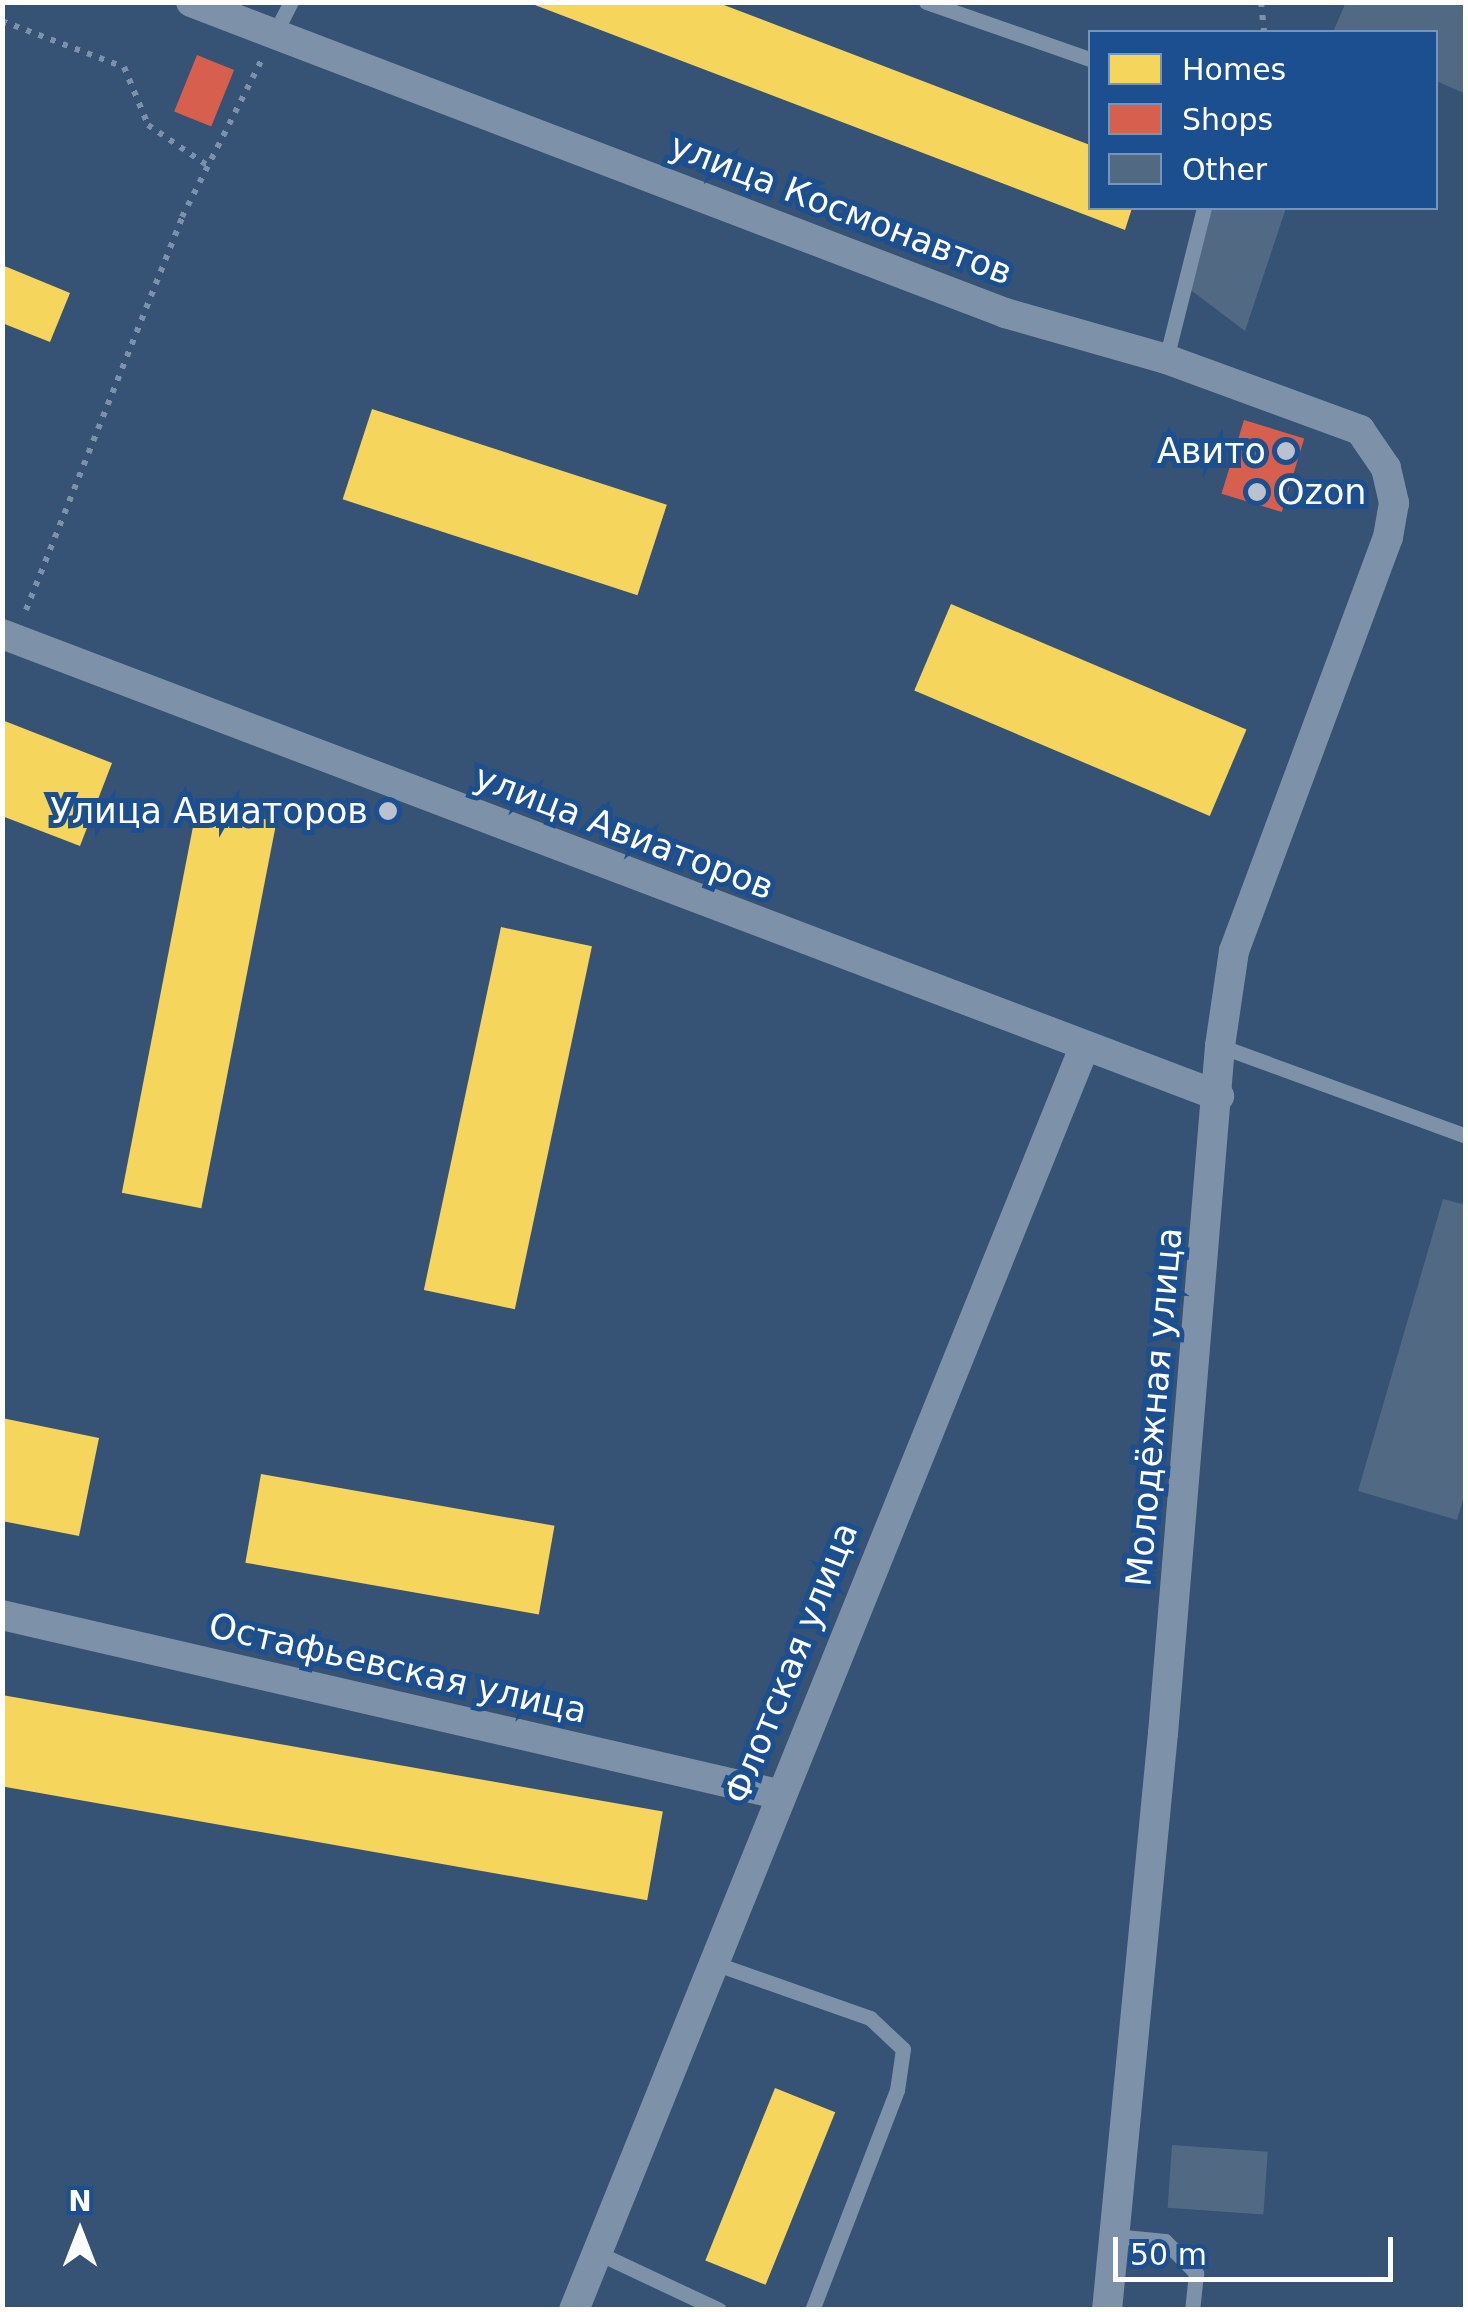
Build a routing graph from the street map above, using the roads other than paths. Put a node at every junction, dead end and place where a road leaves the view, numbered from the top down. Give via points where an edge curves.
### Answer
1 (191, 2) edge
2 (291, 2) edge
3 (926, 2) edge
4 (276, 33) junction
5 (1088, 57) edge
6 (1203, 210) edge
7 (1166, 359) junction
8 (1388, 537) joint
9 (9, 636) edge
10 (1220, 1046) junction
11 (1084, 1048) junction
12 (1219, 1096) junction
13 (1466, 1136) edge
14 (2, 1615) edge
15 (778, 1794) junction
16 (711, 1962) junction
17 (1114, 2236) junction
18 (596, 2252) junction
19 (574, 2310) edge
20 (719, 2310) edge
21 (812, 2310) edge
22 (1107, 2310) edge
23 (1192, 2310) edge

1 - 4 street, улица Космонавтов
2 - 4 lane
3 - 5 lane
4 - 7 street, улица Космонавтов via 1005,313
6 - 7 lane
7 - 8 street, улица Космонавтов via 1360,430 1386,468 1394,503
8 - 10 street, Молодёжная улица via 1234,951
9 - 11 street, улица Авиаторов
10 - 12 street, Молодёжная улица
10 - 13 lane
11 - 12 street, улица Авиаторов
11 - 15 street, Флотская улица
12 - 17 street, Молодёжная улица
14 - 15 street, Остафьевская улица
15 - 16 street, Флотская улица
16 - 18 street, Флотская улица
16 - 21 lane via 870,2018 903,2049 897,2090
17 - 22 street, Молодёжная улица
17 - 23 lane via 1165,2241 1196,2273
18 - 19 street, Флотская улица
18 - 20 lane

